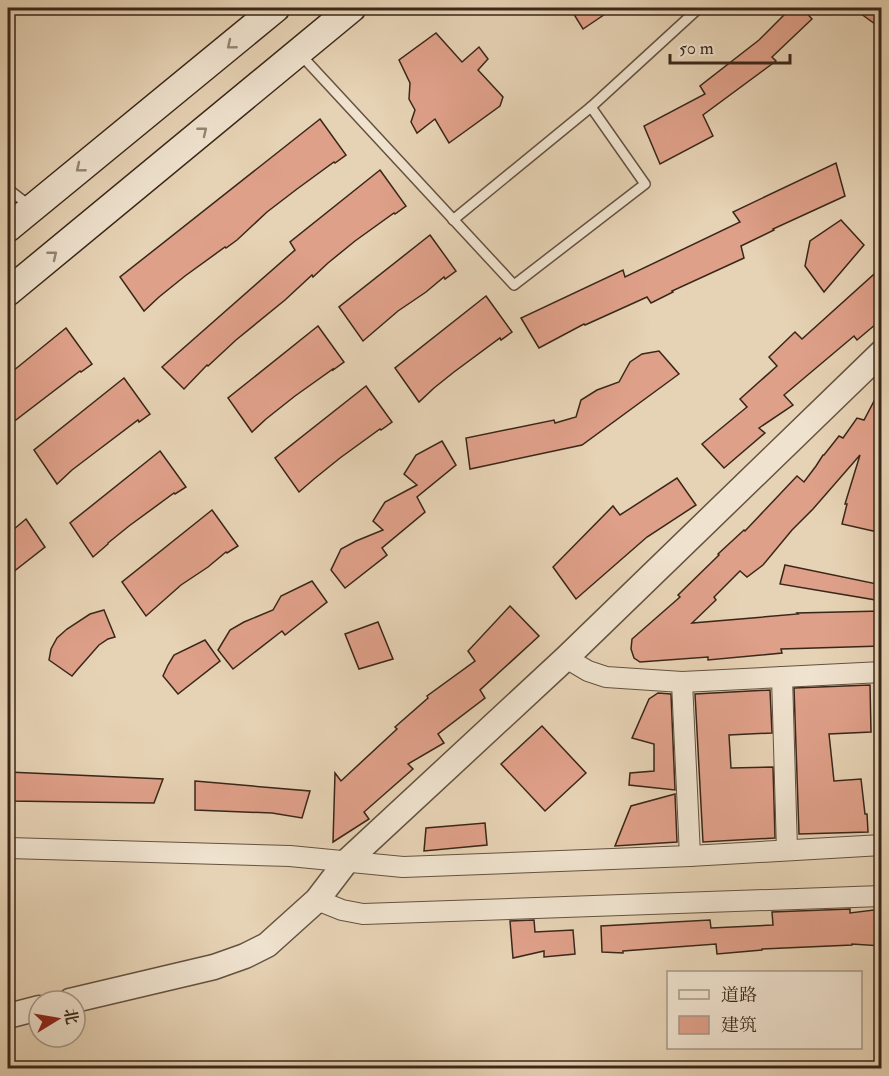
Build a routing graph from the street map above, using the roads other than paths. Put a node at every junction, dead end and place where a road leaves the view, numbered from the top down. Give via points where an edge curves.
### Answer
1 (276, 8) edge
2 (352, 8) edge
3 (699, 8) edge
4 (299, 52) junction
5 (591, 107) junction
6 (8, 189) edge
7 (33, 208) junction
8 (453, 220) junction
9 (8, 228) edge
10 (8, 292) edge
11 (882, 352) edge
12 (566, 658) junction
13 (882, 672) edge
14 (782, 677) junction
15 (682, 682) junction
16 (882, 845) edge
17 (8, 848) edge
18 (787, 850) junction
19 (690, 856) junction
20 (346, 862) junction
21 (882, 896) edge
22 (317, 900) junction
23 (87, 997) edge
24 (27, 1011) edge
25 (8, 1016) edge

1 -> 7 main road
2 - 4 main road
3 - 5 lane
4 - 8 lane
10 -> 4 main road
5 - 8 lane
5 - 8 lane via 645,184 514,285
6 - 7 lane
7 - 9 main road
11 - 12 street
12 - 15 street via 606,677
12 - 20 street
13 - 14 street
14 - 15 street
14 - 18 street
15 - 19 street
16 - 18 street
17 - 20 street via 290,856
18 - 19 street
19 - 20 street via 403,867
20 - 22 street
21 - 22 street via 363,914
22 - 23 street via 267,945 245,956
24 - 25 street

